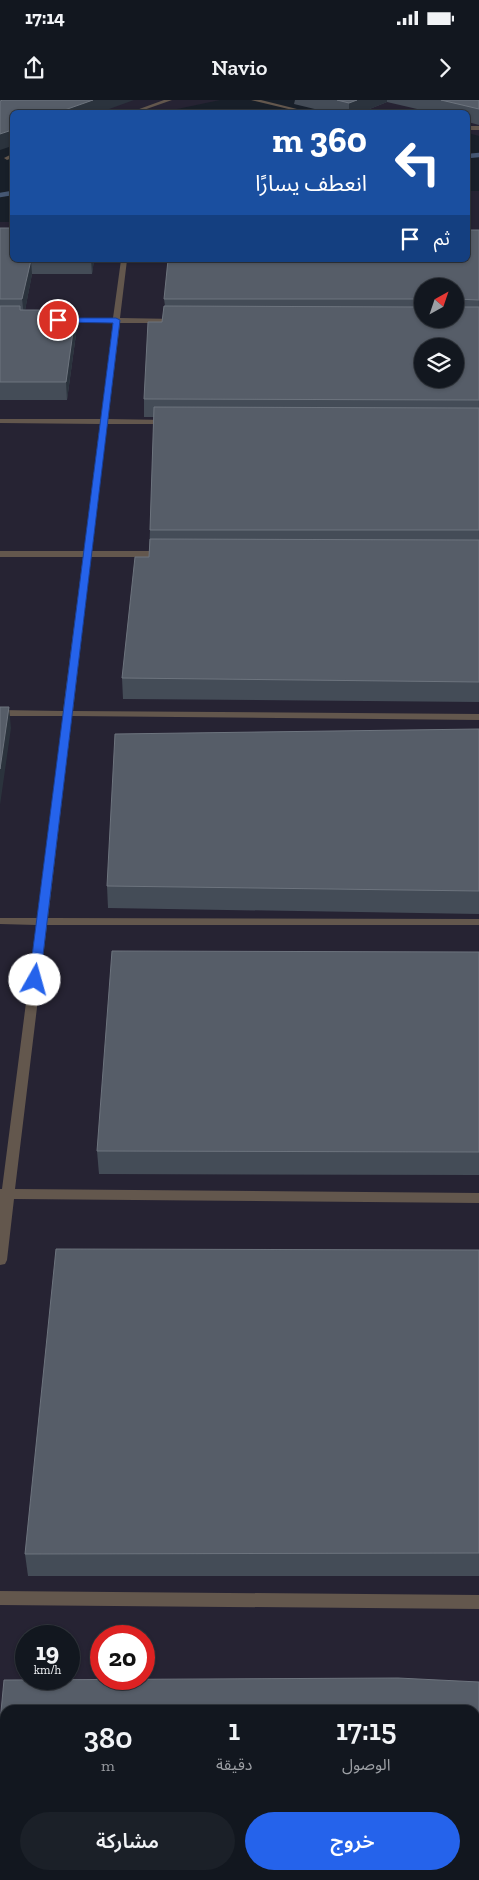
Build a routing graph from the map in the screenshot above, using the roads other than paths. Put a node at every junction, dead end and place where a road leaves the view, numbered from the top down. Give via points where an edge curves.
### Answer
1 (169, 100) edge
2 (254, 100) edge
3 (140, 110) edge
4 (297, 110) edge
5 (124, 262) edge
6 (58, 320) edge
7 (116, 320) junction
8 (185, 320) edge
9 (0, 421) edge
10 (104, 422) junction
11 (173, 422) edge
12 (0, 554) edge
13 (87, 554) junction
14 (175, 554) edge
15 (0, 712) edge
16 (68, 713) junction
17 (479, 717) edge
18 (0, 921) edge
19 (42, 921) junction
20 (479, 922) edge
21 (4, 1194) edge
22 (479, 1198) edge
23 (0, 1260) edge
24 (0, 1598) edge
25 (479, 1602) edge

1 - 3 lane
2 - 4 lane
5 - 7 lane
6 - 7 lane
7 - 8 lane
7 - 10 lane
9 - 10 lane
10 - 11 lane
10 - 13 lane
12 - 13 lane
13 - 14 lane
13 - 16 lane
15 - 16 lane
16 - 17 lane
16 - 19 lane
18 - 19 lane
19 - 20 lane
19 - 21 lane
21 - 22 lane
21 - 23 lane
24 - 25 lane

